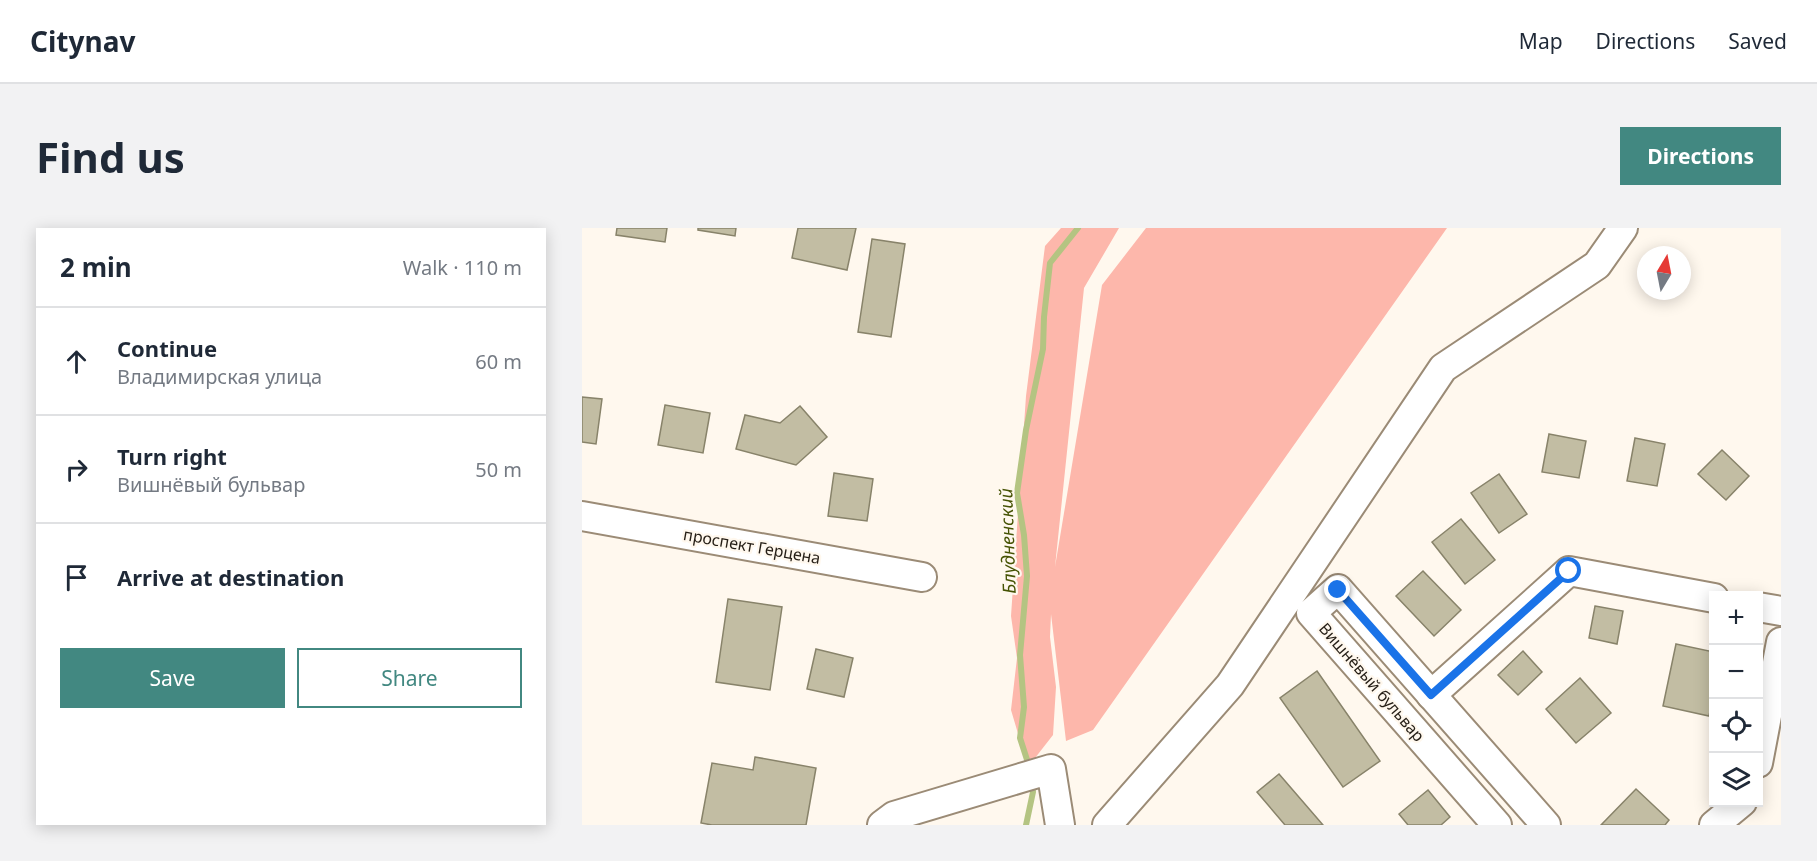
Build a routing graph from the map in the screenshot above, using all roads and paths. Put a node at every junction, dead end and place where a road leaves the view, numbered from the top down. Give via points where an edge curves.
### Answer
1 (1623, 228) edge
2 (582, 516) edge
3 (922, 577) dead end
4 (1709, 597) edge
5 (1763, 608) edge
6 (1781, 611) edge
7 (1781, 642) edge
8 (1431, 695) junction
9 (1760, 753) edge
10 (1736, 807) edge
11 (882, 825) edge
12 (1060, 825) edge
13 (1107, 825) edge
14 (1497, 825) edge
15 (1546, 825) edge
16 (1714, 825) edge

1 - 13 street via 1597,265 1443,368 1230,685
2 - 3 street, проспект Герцена
4 - 8 street via 1569,571
5 - 6 street
7 - 9 street
8 - 14 street, Вишнёвый бульвар via 1338,590 1311,613
8 - 15 street, Вишнёвый бульвар
10 - 16 street
11 - 12 street via 894,816 1051,769

